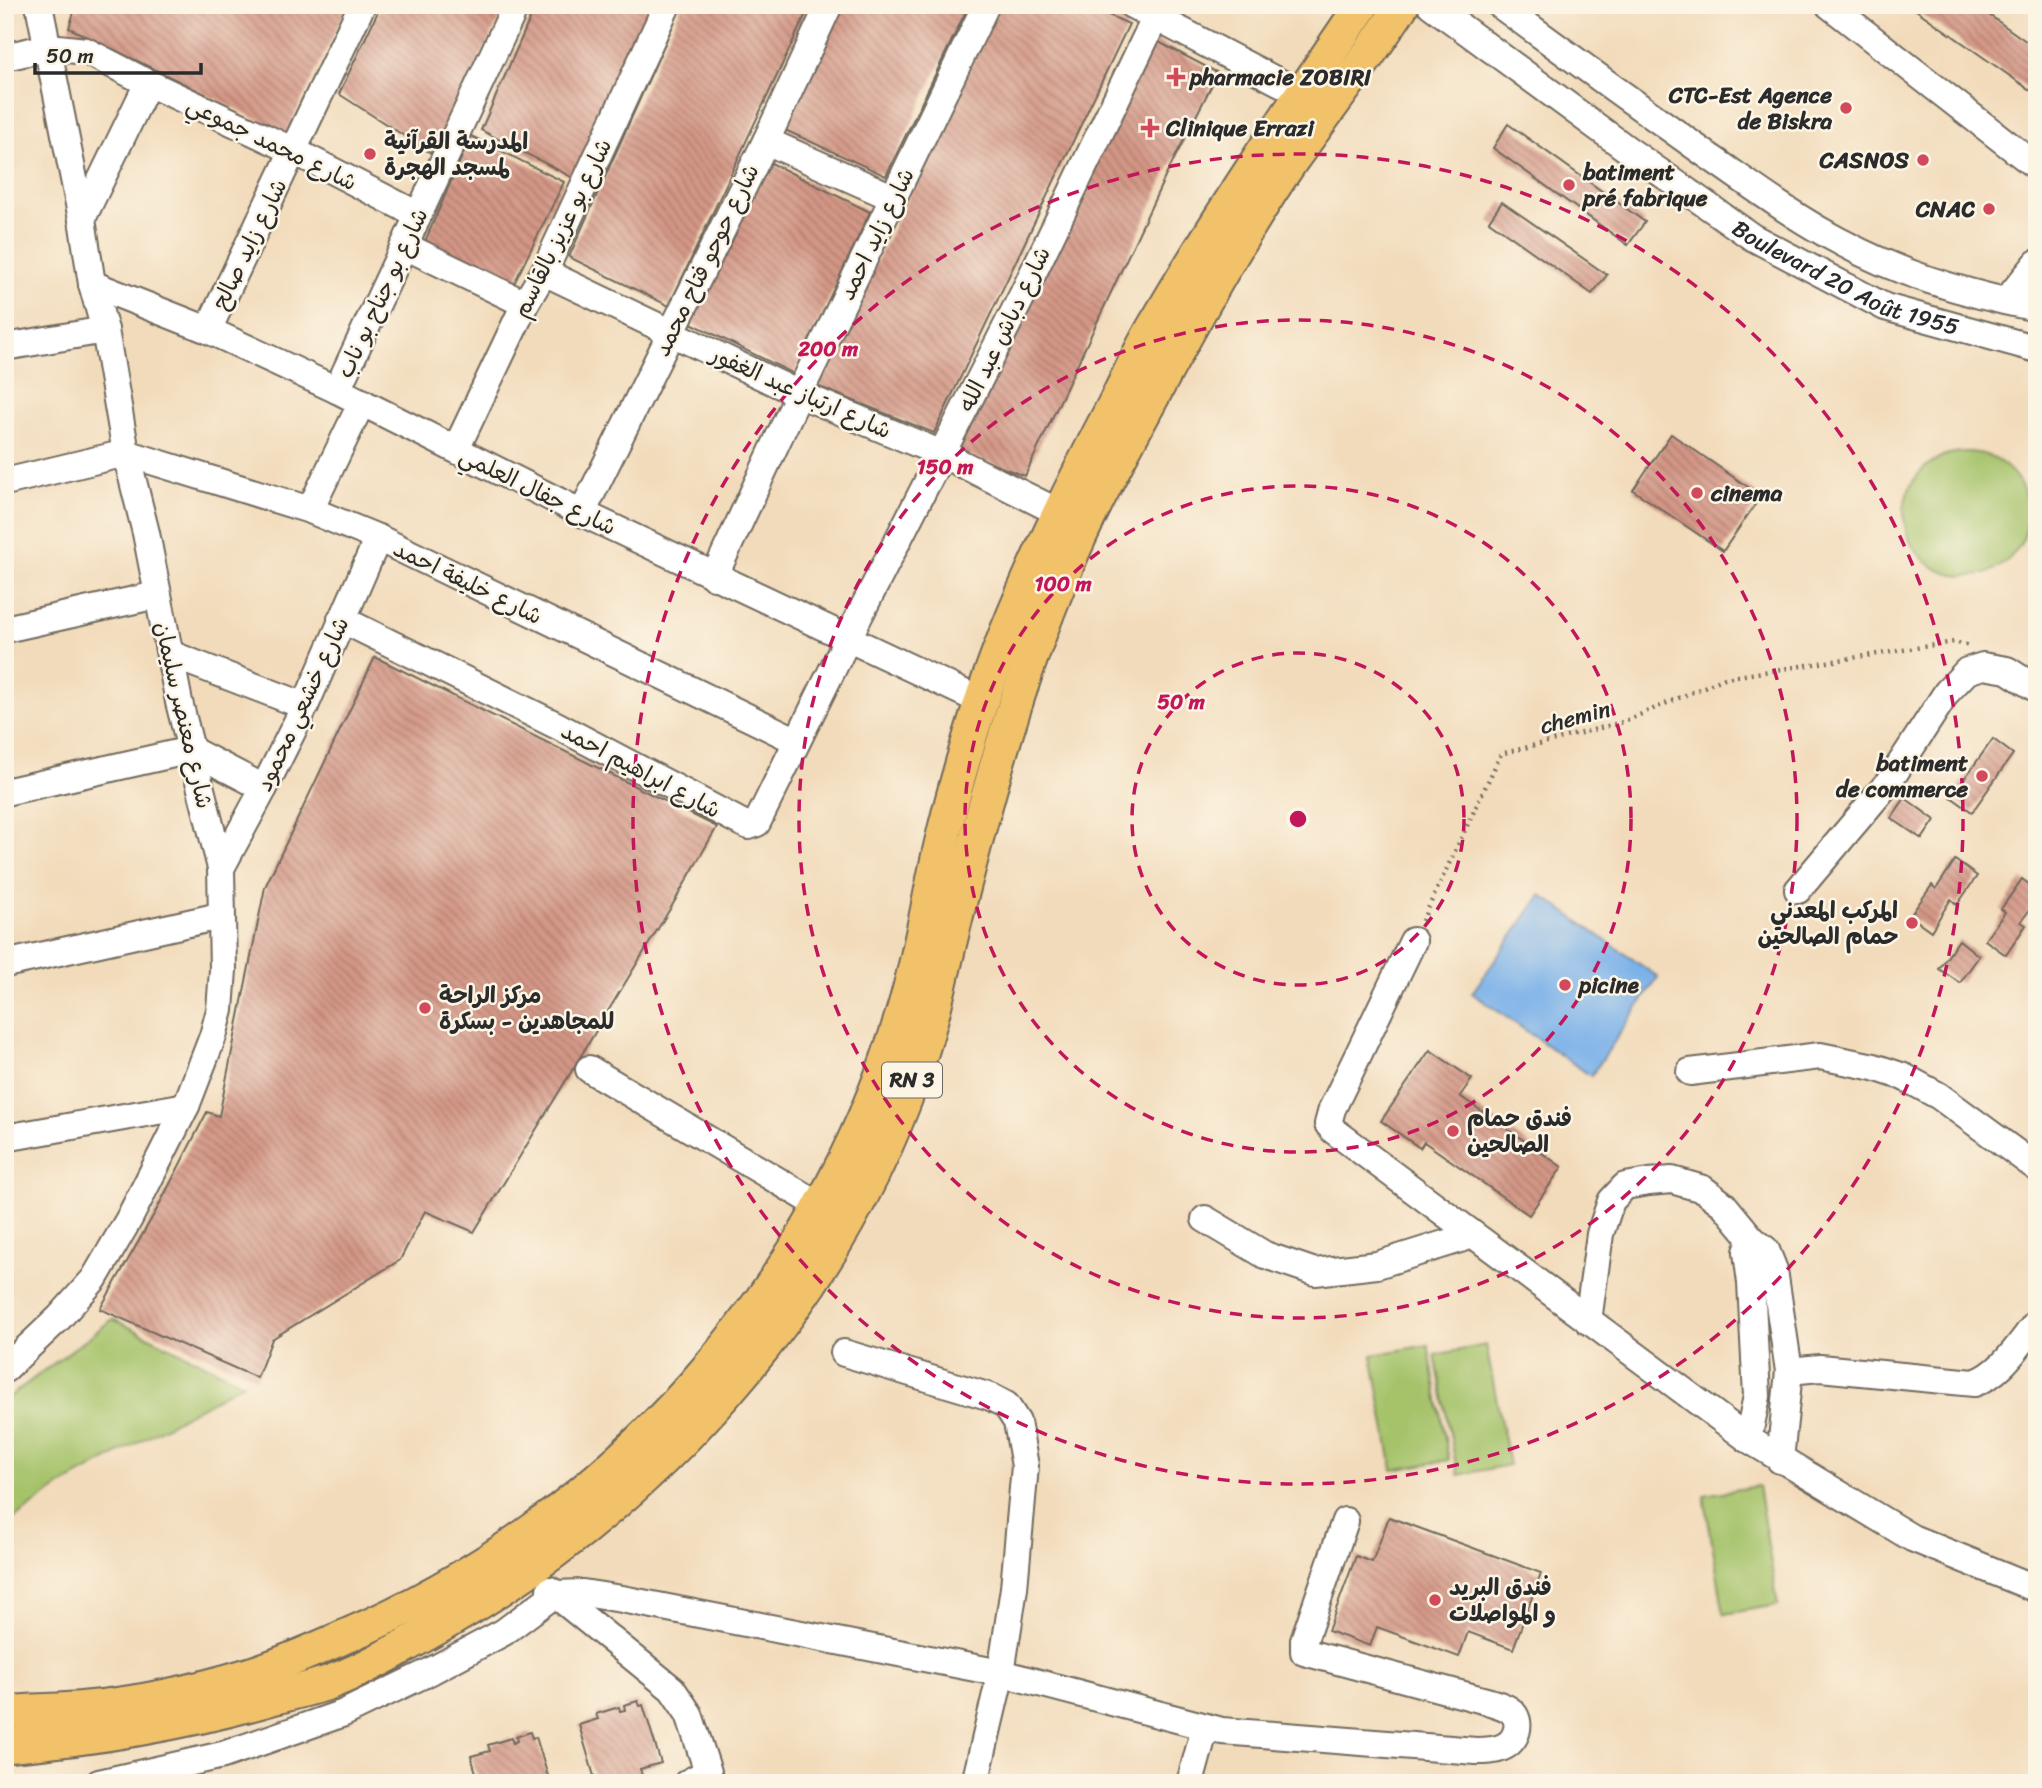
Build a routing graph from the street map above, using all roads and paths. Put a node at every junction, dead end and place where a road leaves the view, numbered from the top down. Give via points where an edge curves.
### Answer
1 (39, 5) edge
2 (362, 5) edge
3 (516, 5) edge
4 (667, 5) edge
5 (829, 5) edge
6 (986, 5) edge
7 (1132, 5) edge
8 (1362, 5) edge
9 (1402, 5) edge
10 (1431, 5) edge
11 (1500, 5) edge
12 (1829, 5) edge
13 (1156, 16) junction
14 (49, 47) junction
15 (5, 57) edge
16 (148, 83) junction
17 (1302, 94) junction
18 (766, 141) junction
19 (294, 151) junction
20 (2037, 167) edge
21 (894, 198) junction
22 (418, 215) junction
23 (82, 219) junction
24 (405, 246) junction
25 (2037, 262) edge
26 (544, 272) junction
27 (92, 284) junction
28 (2006, 301) junction
29 (525, 304) junction
30 (2037, 308) edge
31 (105, 330) junction
32 (208, 330) junction
33 (670, 331) junction
34 (5, 347) edge
35 (2037, 349) edge
36 (337, 390) junction
37 (799, 394) junction
38 (362, 402) junction
39 (456, 449) junction
40 (126, 453) junction
41 (942, 454) junction
42 (5, 482) edge
43 (310, 510) junction
44 (1058, 512) junction
45 (582, 513) junction
46 (377, 538) junction
47 (714, 577) junction
48 (156, 595) junction
49 (341, 620) junction
50 (5, 629) edge
51 (848, 638) junction
52 (1972, 646) dead end
53 (170, 654) junction
54 (2037, 689) edge
55 (983, 702) junction
56 (304, 706) junction
57 (797, 741) junction
58 (191, 750) junction
59 (264, 788) junction
60 (5, 792) edge
61 (220, 868) junction
62 (1798, 890) dead end
63 (220, 916) junction
64 (1413, 940) joint
65 (5, 964) edge
66 (589, 1069) dead end
67 (1690, 1072) dead end
68 (186, 1106) junction
69 (5, 1138) edge
70 (2037, 1168) edge
71 (822, 1207) junction
72 (1205, 1219) dead end
73 (1473, 1235) junction
74 (1752, 1239) junction
75 (1588, 1321) junction
76 (2037, 1322) edge
77 (844, 1353) dead end
78 (5, 1369) edge
79 (1788, 1383) junction
80 (1757, 1396) junction
81 (1748, 1439) junction
82 (1780, 1460) junction
83 (1345, 1521) dead end
84 (526, 1570) junction
85 (2037, 1589) edge
86 (555, 1594) junction
87 (1001, 1673) junction
88 (334, 1680) junction
89 (5, 1713) edge
90 (344, 1713) junction
91 (1205, 1728) junction
92 (5, 1746) edge
93 (702, 1779) edge
94 (99, 1783) edge
95 (975, 1783) edge
96 (1190, 1783) edge

1 - 14 street, شارع معنصر سليمان
2 - 19 street, شارع زايد صالح
3 - 22 street, شارع بو جناح بو ناب
4 - 26 street, شارع بو عزيز بالقاسم
5 - 18 street, شارع حوحو فتاح محمد
6 - 21 street, شارع زايد احمد
7 - 13 street
8 - 17 main road, RN 3
9 - 84 main road, RN 3 via 1289,164 1229,258 1112,472 1065,570 1005,736 927,1038 891,1134 856,1206 783,1322 678,1447 558,1550
10 - 35 street, Boulevard 20 Août 1955 via 1752,237 1885,307
11 - 28 street, Boulevard 20 Août 1955 via 1782,208 1842,243 1905,271
12 - 20 street
13 - 17 street
13 - 41 street, شارع دباش عبد الله
14 - 15 street, شارع محمد جموعي
14 - 16 street, شارع محمد جموعي via 86,51
14 - 23 street, شارع معنصر سليمان
16 - 19 street, شارع محمد جموعي
16 - 23 street
17 - 44 main road, RN 3 via 1154,326
18 - 21 street
18 - 33 street, شارع حوحو فتاح محمد
19 - 22 street, شارع محمد جموعي
19 - 32 street, شارع زايد صالح
21 - 37 street, شارع زايد احمد
22 - 24 street, شارع بو جناح بو ناب
23 - 27 street, شارع معنصر سليمان
24 - 29 street
24 - 36 street, شارع بو جناح بو ناب
25 - 28 street
26 - 29 street, شارع بو عزيز بالقاسم
26 - 33 street, شارع ارتباز عبد الغفور
27 - 31 street, شارع معنصر سليمان
27 - 32 street, شارع جفال العلمي
28 - 30 street, Boulevard 20 Août 1955
29 - 39 street, شارع بو عزيز بالقاسم
31 - 34 street
31 - 40 street, شارع معنصر سليمان
32 - 36 street, شارع جفال العلمي
33 - 37 street, شارع ارتباز عبد الغفور
33 - 45 street, شارع حوحو فتاح محمد
36 - 38 street, شارع جفال العلمي
37 - 41 street, شارع ارتباز عبد الغفور
37 - 47 street, شارع زايد احمد
38 - 39 street, شارع جفال العلمي
38 - 43 street
39 - 45 street, شارع جفال العلمي
40 - 42 street
40 - 43 street, شارع خليفة احمد
40 - 48 street, شارع معنصر سليمان
41 - 44 street, شارع ارتباز عبد الغفور
41 - 51 street, شارع دباش عبد الله
43 - 46 street, شارع خليفة احمد
44 - 55 main road, RN 3 via 1004,639
45 - 47 street, شارع جفال العلمي
46 - 49 street, شارع خشعي محمود
46 - 57 street, شارع خليفة احمد
47 - 51 street, شارع جفال العلمي
48 - 50 street
48 - 53 street, شارع معنصر سليمان
49 - 56 street, شارع خشعي محمود
49 - 57 street, شارع ابراهيم احمد via 748,826 760,818
51 - 55 street, شارع جفال العلمي
51 - 57 street, شارع ابراهيم احمد
52 - 64 path, chemin via 1954,642 1725,678 1623,722 1501,754
53 - 56 street
53 - 58 street, شارع معنصر سليمان
54 - 62 street via 2007,670 1983,666 1967,671 1947,692 1888,783
55 - 71 main road, RN 3 via 941,846 904,1010 862,1124
56 - 59 street, شارع خشعي محمود
58 - 59 street
58 - 60 street
58 - 61 street, شارع معنصر سليمان
59 - 61 street, شارع خشعي محمود
61 - 63 street, شارع معنصر سليمان
63 - 65 street
63 - 68 street, شارع معنصر سليمان via 220,1010
64 - 73 street via 1328,1124
66 - 71 street
67 - 70 street via 1821,1056 1874,1067 1938,1096
68 - 69 street
68 - 78 street, شارع معنصر سليمان via 94,1279
71 - 89 main road, RN 3 via 734,1336 668,1414 581,1493 494,1558 383,1620 253,1674 138,1701
72 - 73 street via 1265,1255 1315,1272 1377,1265
73 - 75 street
74 - 75 street via 1724,1205 1703,1189 1672,1180 1626,1186 1611,1201 1600,1234
74 - 79 street via 1766,1250 1773,1270
74 - 80 street via 1747,1252
75 - 81 street
76 - 79 street via 1993,1373 1974,1383 1820,1368
77 - 87 street via 991,1397 1006,1405 1017,1422 1025,1466
79 - 80 street
79 - 82 street
80 - 81 street
81 - 82 street
82 - 85 street via 1912,1538
83 - 91 street via 1304,1640 1304,1652 1506,1708 1517,1719 1513,1740 1496,1750 1476,1751
84 - 86 street
84 - 88 main road, RN 3 via 470,1609
86 - 87 street via 622,1599
86 - 90 street via 504,1632
86 - 93 street via 672,1689 689,1714
87 - 91 street
87 - 95 street
88 - 90 street
88 - 92 main road, RN 3 via 223,1713 93,1737
90 - 94 street via 223,1755
91 - 96 street

